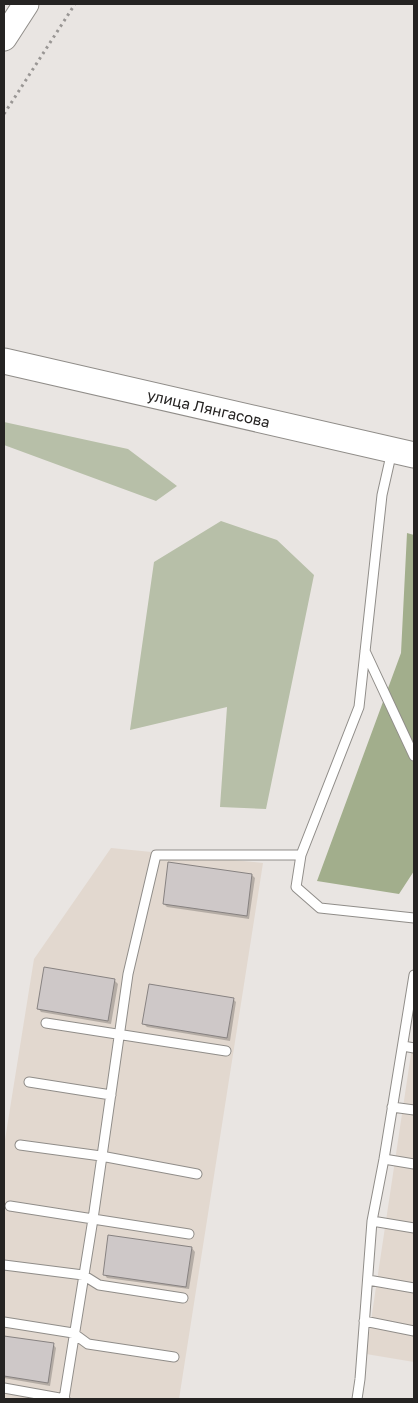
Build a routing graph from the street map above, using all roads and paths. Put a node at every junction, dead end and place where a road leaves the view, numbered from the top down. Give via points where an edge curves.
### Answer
1 (26, 4) edge
2 (75, 4) edge
3 (4, 38) edge
4 (4, 114) edge
5 (4, 361) edge
6 (403, 453) edge
7 (365, 650) junction
8 (414, 756) edge
9 (301, 854) junction
10 (414, 918) edge
11 (414, 980) edge
12 (46, 1023) dead end
13 (120, 1035) junction
14 (403, 1046) junction
15 (414, 1048) edge
16 (226, 1051) dead end
17 (29, 1082) dead end
18 (112, 1095) junction
19 (392, 1107) junction
20 (414, 1110) edge
21 (20, 1145) dead end
22 (101, 1156) junction
23 (384, 1159) junction
24 (414, 1164) edge
25 (197, 1174) dead end
26 (10, 1206) dead end
27 (93, 1219) junction
28 (372, 1220) junction
29 (414, 1228) edge
30 (189, 1234) dead end
31 (4, 1265) edge
32 (83, 1275) junction
33 (368, 1280) junction
34 (414, 1288) edge
35 (183, 1298) dead end
36 (364, 1321) junction
37 (4, 1322) edge
38 (414, 1331) edge
39 (73, 1333) junction
40 (174, 1357) dead end
41 (4, 1388) edge
42 (64, 1399) edge
43 (357, 1399) edge

1 - 3 main road
2 - 4 path
5 - 6 main road, улица Лянгасова
6 - 7 lane via 382,495
7 - 8 lane
7 - 9 lane via 359,707
9 - 10 lane via 296,887 320,908
9 - 13 lane via 156,855 128,974
11 - 14 lane
12 - 13 lane
13 - 16 lane
13 - 18 lane
14 - 15 lane
14 - 19 lane
17 - 18 lane
18 - 22 lane
19 - 20 lane
19 - 23 lane
21 - 22 lane
22 - 25 lane
22 - 27 lane
23 - 24 lane
23 - 28 lane
26 - 27 lane
27 - 30 lane
27 - 32 lane
28 - 29 lane
28 - 33 lane
31 - 32 lane
32 - 35 lane via 99,1285
32 - 39 lane
33 - 34 lane
33 - 36 lane
36 - 38 lane
36 - 43 lane
37 - 39 lane
39 - 40 lane via 88,1344
39 - 42 lane
41 - 42 lane

